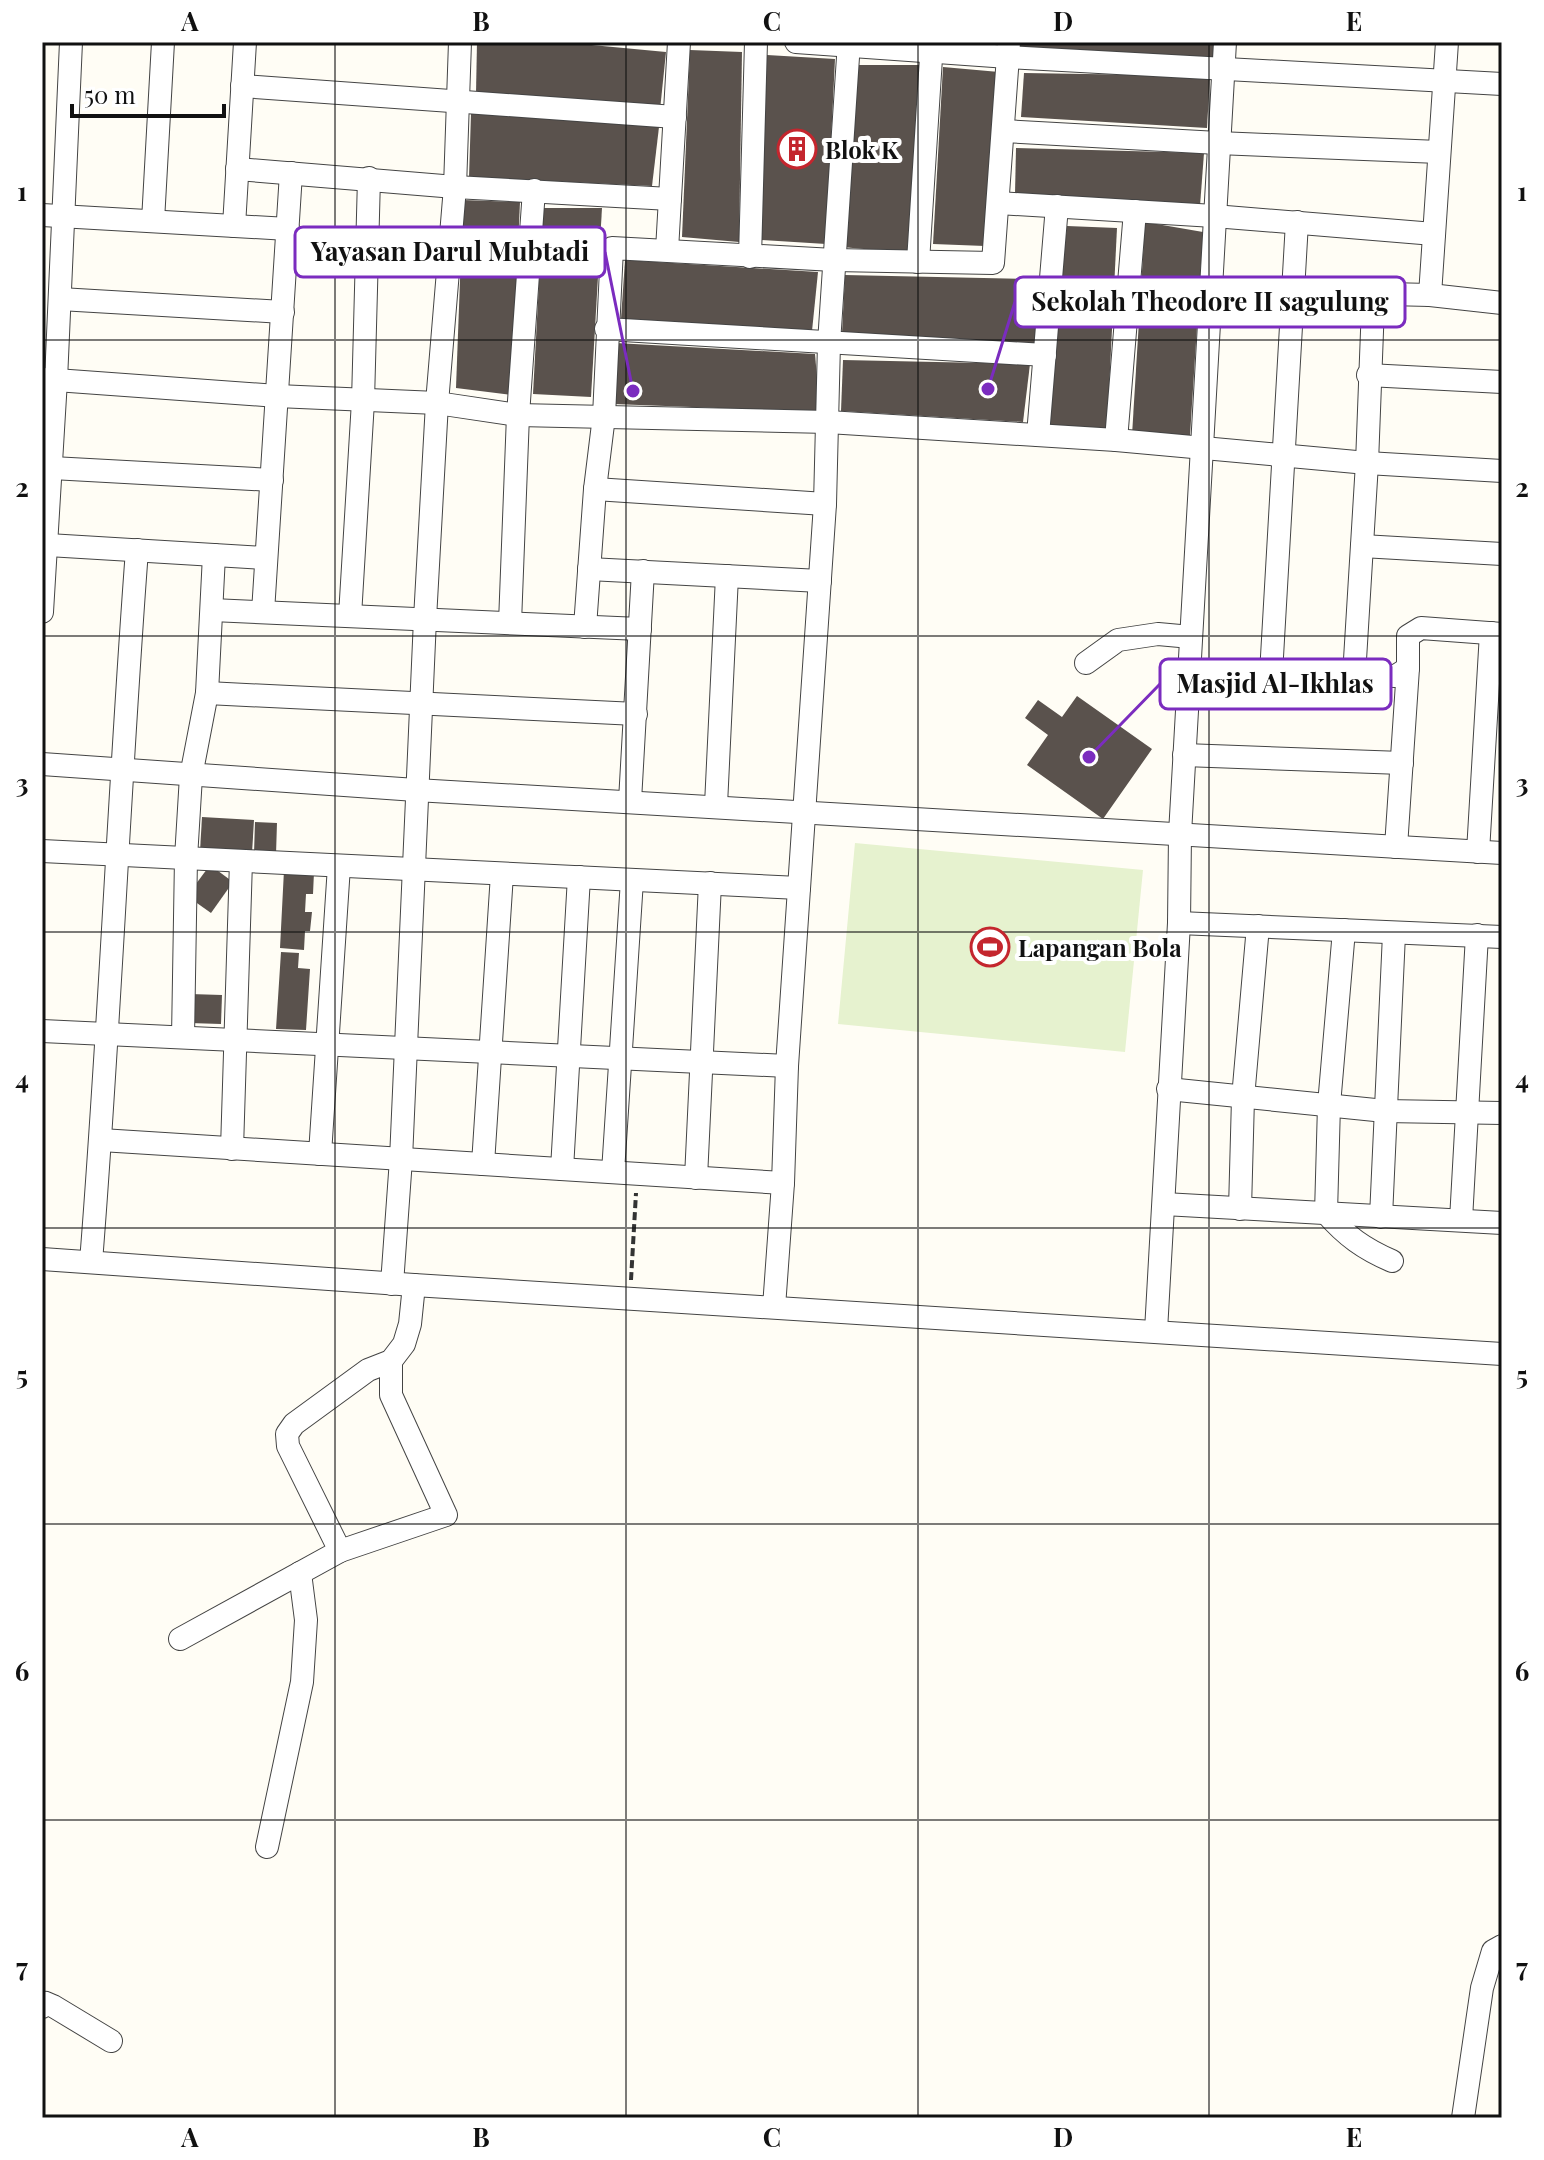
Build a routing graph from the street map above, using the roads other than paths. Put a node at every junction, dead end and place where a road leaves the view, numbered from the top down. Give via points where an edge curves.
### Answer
1 (71, 42) edge
2 (163, 42) edge
3 (245, 42) edge
4 (460, 42) edge
5 (679, 42) edge
6 (756, 42) edge
7 (796, 42) edge
8 (1225, 42) edge
9 (1447, 42) edge
10 (849, 44) edge
11 (932, 46) edge
12 (1009, 49) edge
13 (1223, 69) junction
14 (1444, 80) junction
15 (1502, 84) edge
16 (242, 86) junction
17 (456, 102) junction
18 (675, 117) junction
19 (1003, 131) junction
20 (1218, 143) junction
21 (1439, 152) junction
22 (237, 169) junction
23 (291, 173) junction
24 (369, 178) junction
25 (455, 187) junction
26 (534, 190) junction
27 (670, 199) junction
28 (998, 203) junction
29 (1057, 206) junction
30 (1135, 211) junction
31 (53, 215) edge
32 (1214, 216) junction
33 (153, 221) junction
34 (1297, 222) junction
35 (234, 226) junction
36 (288, 229) junction
37 (1434, 234) junction
38 (667, 250) junction
39 (750, 257) junction
40 (834, 260) junction
41 (918, 262) junction
42 (1430, 295) junction
43 (60, 299) junction
44 (1502, 303) edge
45 (283, 312) junction
46 (606, 329) junction
47 (829, 343) junction
48 (1045, 355) junction
49 (1368, 375) junction
50 (49, 380) edge
51 (1502, 382) edge
52 (277, 396) junction
53 (363, 401) junction
54 (437, 403) junction
55 (518, 415) junction
56 (604, 416) junction
57 (828, 422) junction
58 (1038, 435) junction
59 (1116, 440) junction
60 (1202, 447) junction
61 (1283, 455) junction
62 (1367, 463) junction
63 (52, 468) junction
64 (1502, 471) edge
65 (272, 480) junction
66 (595, 489) junction
67 (825, 504) junction
68 (48, 545) junction
69 (1362, 546) junction
70 (137, 550) junction
71 (1502, 554) edge
72 (214, 555) junction
73 (266, 558) junction
74 (589, 569) junction
75 (643, 571) junction
76 (727, 576) junction
77 (820, 581) junction
78 (212, 610) junction
79 (42, 612) edge
80 (263, 612) junction
81 (350, 616) junction
82 (425, 619) junction
83 (510, 623) junction
84 (585, 627) junction
85 (640, 629) junction
86 (1496, 633) edge
87 (1191, 637) junction
88 (1086, 663) dead end
89 (1408, 668) junction
90 (1189, 672) junction
91 (1271, 674) junction
92 (1354, 676) junction
93 (207, 693) junction
94 (421, 703) junction
95 (636, 714) junction
96 (1184, 755) junction
97 (1402, 763) junction
98 (42, 764) edge
99 (121, 771) junction
100 (191, 776) junction
101 (416, 790) junction
102 (630, 801) junction
103 (716, 805) junction
104 (803, 810) junction
105 (1180, 834) junction
106 (1396, 847) junction
107 (42, 851) edge
108 (1478, 852) junction
109 (1502, 853) edge
110 (118, 855) junction
111 (186, 858) junction
112 (241, 861) junction
113 (339, 866) junction
114 (413, 869) junction
115 (502, 874) junction
116 (579, 877) junction
117 (632, 880) junction
118 (710, 883) junction
119 (799, 888) junction
120 (1179, 923) junction
121 (1258, 926) junction
122 (1344, 930) junction
123 (1394, 934) junction
124 (1477, 935) junction
125 (1502, 937) edge
126 (42, 1031) edge
127 (106, 1033) junction
128 (183, 1037) junction
129 (234, 1039) junction
130 (326, 1044) junction
131 (404, 1048) junction
132 (489, 1052) junction
133 (567, 1055) junction
134 (619, 1057) junction
135 (701, 1061) junction
136 (787, 1066) junction
137 (1168, 1089) junction
138 (1243, 1098) junction
139 (1329, 1105) junction
140 (1385, 1111) junction
141 (1467, 1111) junction
142 (1502, 1113) edge
143 (101, 1140) junction
144 (232, 1149) junction
145 (320, 1154) junction
146 (401, 1159) junction
147 (483, 1164) junction
148 (562, 1169) junction
149 (613, 1172) junction
150 (696, 1178) junction
151 (783, 1183) junction
152 (1164, 1204) junction
153 (1240, 1209) junction
154 (1326, 1213) junction
155 (1381, 1217) junction
156 (1461, 1220) junction
157 (1502, 1223) edge
158 (42, 1259) edge
159 (1392, 1261) dead end
160 (91, 1262) junction
161 (403, 1285) junction
162 (774, 1307) junction
163 (1156, 1331) junction
164 (1502, 1354) edge
165 (391, 1361) junction
166 (340, 1551) junction
167 (300, 1573) junction
168 (180, 1639) dead end
169 (267, 1847) dead end
170 (1502, 1946) edge
171 (42, 2007) edge
172 (111, 2041) dead end
173 (1463, 2118) edge

1 - 31 street
2 - 33 street
3 - 16 street
4 - 17 street
5 - 18 street
6 - 39 street
7 - 10 street
8 - 13 street
9 - 14 street
10 - 11 street
10 - 40 street
11 - 12 street
11 - 41 street
12 - 13 street
12 - 19 street
13 - 14 street
13 - 20 street
14 - 15 street
14 - 21 street
16 - 17 street
16 - 22 street
17 - 18 street
17 - 25 street
18 - 27 street
19 - 20 street
19 - 28 street
20 - 21 street
20 - 32 street
21 - 37 street
22 - 23 street
22 - 35 street
23 - 24 street
23 - 36 street
24 - 25 street
24 - 53 street
25 - 26 street
25 - 54 street
26 - 27 street
26 - 55 street
27 - 38 street
28 - 29 street
28 - 41 street via 993,263
29 - 30 street
29 - 48 street
30 - 32 street
30 - 59 street
31 - 33 street
31 - 43 street
32 - 34 street
32 - 60 street
33 - 35 street
34 - 37 street
34 - 61 street
35 - 36 street
36 - 45 street
37 - 42 street
38 - 39 street
38 - 46 street via 612,248
39 - 40 street
40 - 41 street
40 - 47 street
42 - 44 street
42 - 49 street via 1388,294 1373,305
43 - 45 street
43 - 50 street
45 - 52 street
46 - 47 street
46 - 56 street
47 - 48 street
47 - 57 street
48 - 58 street
49 - 51 street
49 - 62 street
50 - 52 street
50 - 63 street
52 - 53 street
52 - 65 street
53 - 54 street
53 - 81 street
54 - 55 street
54 - 82 street
55 - 56 street
55 - 83 street
56 - 57 street
56 - 66 street
57 - 58 street
57 - 67 street
58 - 59 street
59 - 60 street
60 - 61 street
60 - 87 street
61 - 62 street
61 - 91 street
62 - 64 street
62 - 69 street
63 - 65 street
63 - 68 street
65 - 73 street
66 - 67 street
66 - 74 street
67 - 77 street
68 - 70 street
68 - 79 street
69 - 71 street
69 - 92 street
70 - 72 street
70 - 99 street
72 - 73 street
72 - 78 street
73 - 80 street
74 - 75 street
74 - 84 street
75 - 76 street
75 - 85 street
76 - 77 street
76 - 103 street
77 - 104 street
78 - 80 street
78 - 93 street
80 - 81 street
81 - 82 street
82 - 83 street
82 - 94 street
83 - 84 street
84 - 85 street
85 - 95 street
86 - 89 street via 1421,628 1408,636
86 - 108 street
87 - 88 street via 1158,634 1118,640
87 - 90 street
89 - 92 street via 1396,676
89 - 97 street
90 - 91 street
90 - 96 street
91 - 92 street
93 - 94 street
93 - 100 street
94 - 95 street
94 - 101 street
95 - 102 street
96 - 97 street
96 - 105 street
97 - 106 street
98 - 99 street
99 - 100 street
99 - 110 street
100 - 101 street
100 - 111 street
101 - 102 street
101 - 114 street
102 - 103 street
103 - 104 street
104 - 105 street
104 - 119 street
105 - 106 street
105 - 120 street
106 - 108 street
107 - 110 street
108 - 109 street
110 - 111 street
110 - 127 street
111 - 112 street
111 - 128 street
112 - 113 street
112 - 129 street
113 - 114 street
113 - 130 street
114 - 115 street
114 - 131 street
115 - 116 street
115 - 132 street
116 - 117 street
116 - 133 street
117 - 118 street
117 - 134 street
118 - 119 street
118 - 135 street
119 - 136 street
120 - 121 street
120 - 137 street
121 - 122 street
121 - 138 street
122 - 123 street
122 - 139 street
123 - 124 street
123 - 140 street
124 - 125 street
124 - 141 street
126 - 127 street
127 - 128 street
127 - 143 street
128 - 129 street
129 - 130 street
129 - 144 street
130 - 131 street
130 - 145 street
131 - 132 street
131 - 146 street
132 - 133 street
132 - 147 street
133 - 134 street
133 - 148 street
134 - 135 street
134 - 149 street
135 - 136 street
135 - 150 street
136 - 151 street
137 - 138 street
137 - 152 street
138 - 139 street
138 - 153 street
139 - 140 street
139 - 154 street
140 - 141 street
140 - 155 street
141 - 142 street
141 - 156 street
143 - 144 street
143 - 160 street
144 - 145 street
145 - 146 street
146 - 147 street
146 - 161 street
147 - 148 street
148 - 149 street
149 - 150 street
150 - 151 street
151 - 162 street
152 - 153 street
152 - 163 street
153 - 154 street
154 - 155 street
154 - 159 street via 1346,1236
155 - 156 street
156 - 157 street
158 - 160 street
160 - 161 street
161 - 162 street
161 - 165 street via 410,1324
162 - 163 street
163 - 164 street
165 - 166 street via 368,1370 287,1434 288,1446
165 - 166 street via 391,1395 447,1514
166 - 167 street
167 - 168 street
167 - 169 street via 306,1620 302,1682
170 - 173 street via 1493,1951 1482,1988
171 - 172 street via 53,2006

